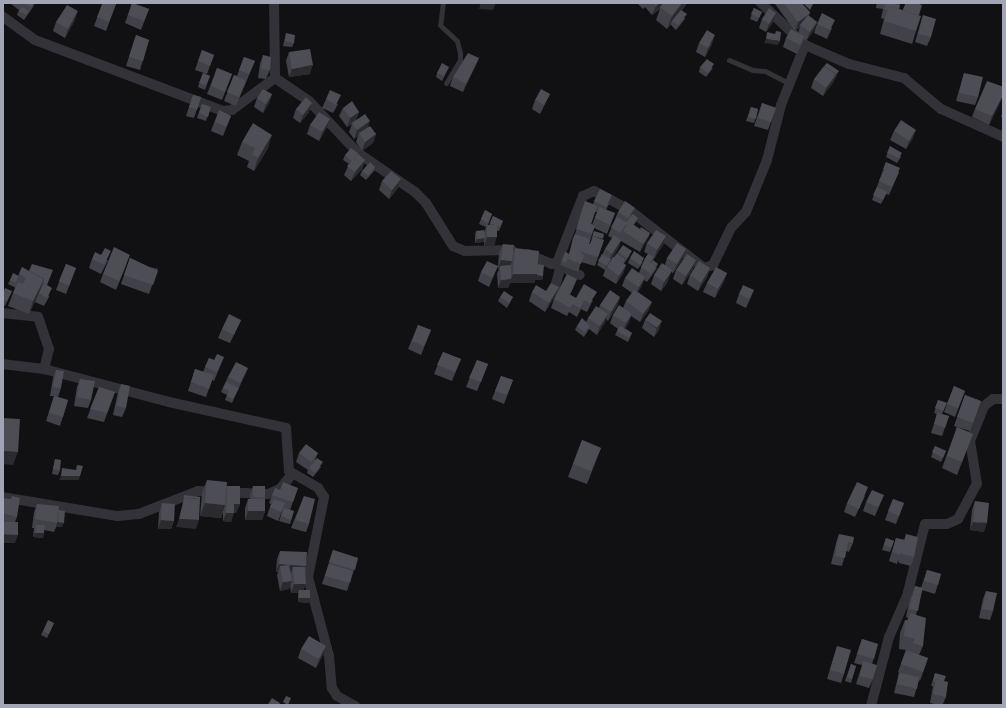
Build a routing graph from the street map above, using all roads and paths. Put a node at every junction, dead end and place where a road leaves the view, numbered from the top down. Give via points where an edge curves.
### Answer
1 (274, 2) edge
2 (443, 2) edge
3 (760, 2) edge
4 (2, 16) edge
5 (805, 45) junction
6 (729, 60) dead end
7 (275, 78) junction
8 (446, 83) dead end
9 (789, 83) junction
10 (1004, 137) edge
11 (558, 266) junction
12 (580, 275) dead end
13 (554, 291) edge
14 (2, 313) edge
15 (2, 364) edge
16 (44, 369) junction
17 (1004, 399) edge
18 (292, 474) junction
19 (2, 497) edge
20 (355, 706) edge
21 (871, 706) edge

1 - 7 street
2 - 8 lane via 440,25 457,41 460,53
3 - 5 street
4 - 7 street via 26,36 223,111 232,110
5 - 9 street
5 - 10 street via 849,64 904,78 940,109
6 - 9 lane
7 - 11 street via 309,102 358,153 415,192 453,246 510,249
9 - 11 street via 746,212 730,228 713,265 704,268 628,209 591,191 583,196
11 - 12 street
11 - 13 street
14 - 16 street via 38,317 49,349
15 - 16 street
16 - 18 street via 284,426 289,432
17 - 21 street via 993,399 984,407 965,440 977,478 975,490 953,522 925,524
18 - 19 street via 268,495 198,491 139,514 117,516
18 - 20 street via 318,488 324,497 308,577 329,656 332,688

